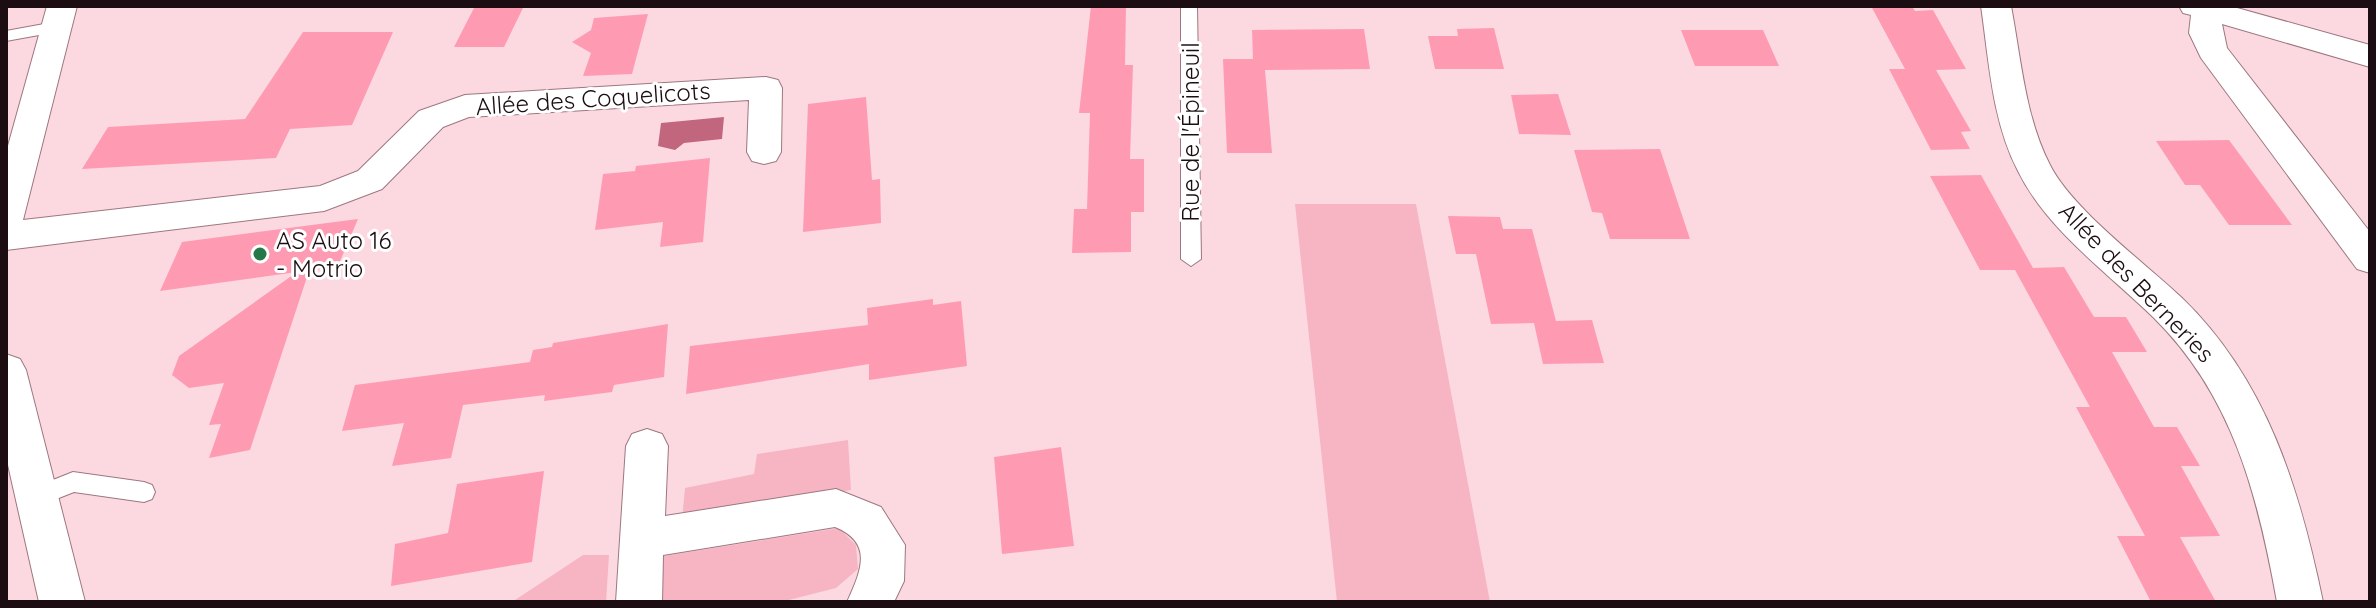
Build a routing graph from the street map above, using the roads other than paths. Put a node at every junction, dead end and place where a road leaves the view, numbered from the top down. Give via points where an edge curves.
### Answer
1 (1189, 6) edge
2 (1996, 6) edge
3 (2203, 7) edge
4 (59, 16) edge
5 (6, 36) edge
6 (2370, 56) edge
7 (764, 152) dead end
8 (6, 219) edge
9 (6, 236) edge
10 (1191, 259) dead end
11 (2370, 259) edge
12 (6, 370) edge
13 (647, 446) dead end
14 (144, 492) dead end
15 (36, 497) junction
16 (643, 539) junction
17 (62, 602) edge
18 (639, 602) edge
19 (870, 602) edge
20 (2300, 602) edge

1 - 10 lane, Rue de l'Épineuil
2 - 20 street, Allée des Berneries via 2017,115 2035,171 2077,223 2185,324 2220,369 2267,461
3 - 6 street
3 - 11 street via 2212,51
4 - 5 lane
4 - 8 street
7 - 9 street, Allée des Coquelicots via 766,88 465,106 431,119 370,180 338,194
12 - 15 street
13 - 16 street
14 - 15 lane via 73,482
15 - 17 street
16 - 18 street
16 - 19 street via 836,508 866,520 883,545 882,581

